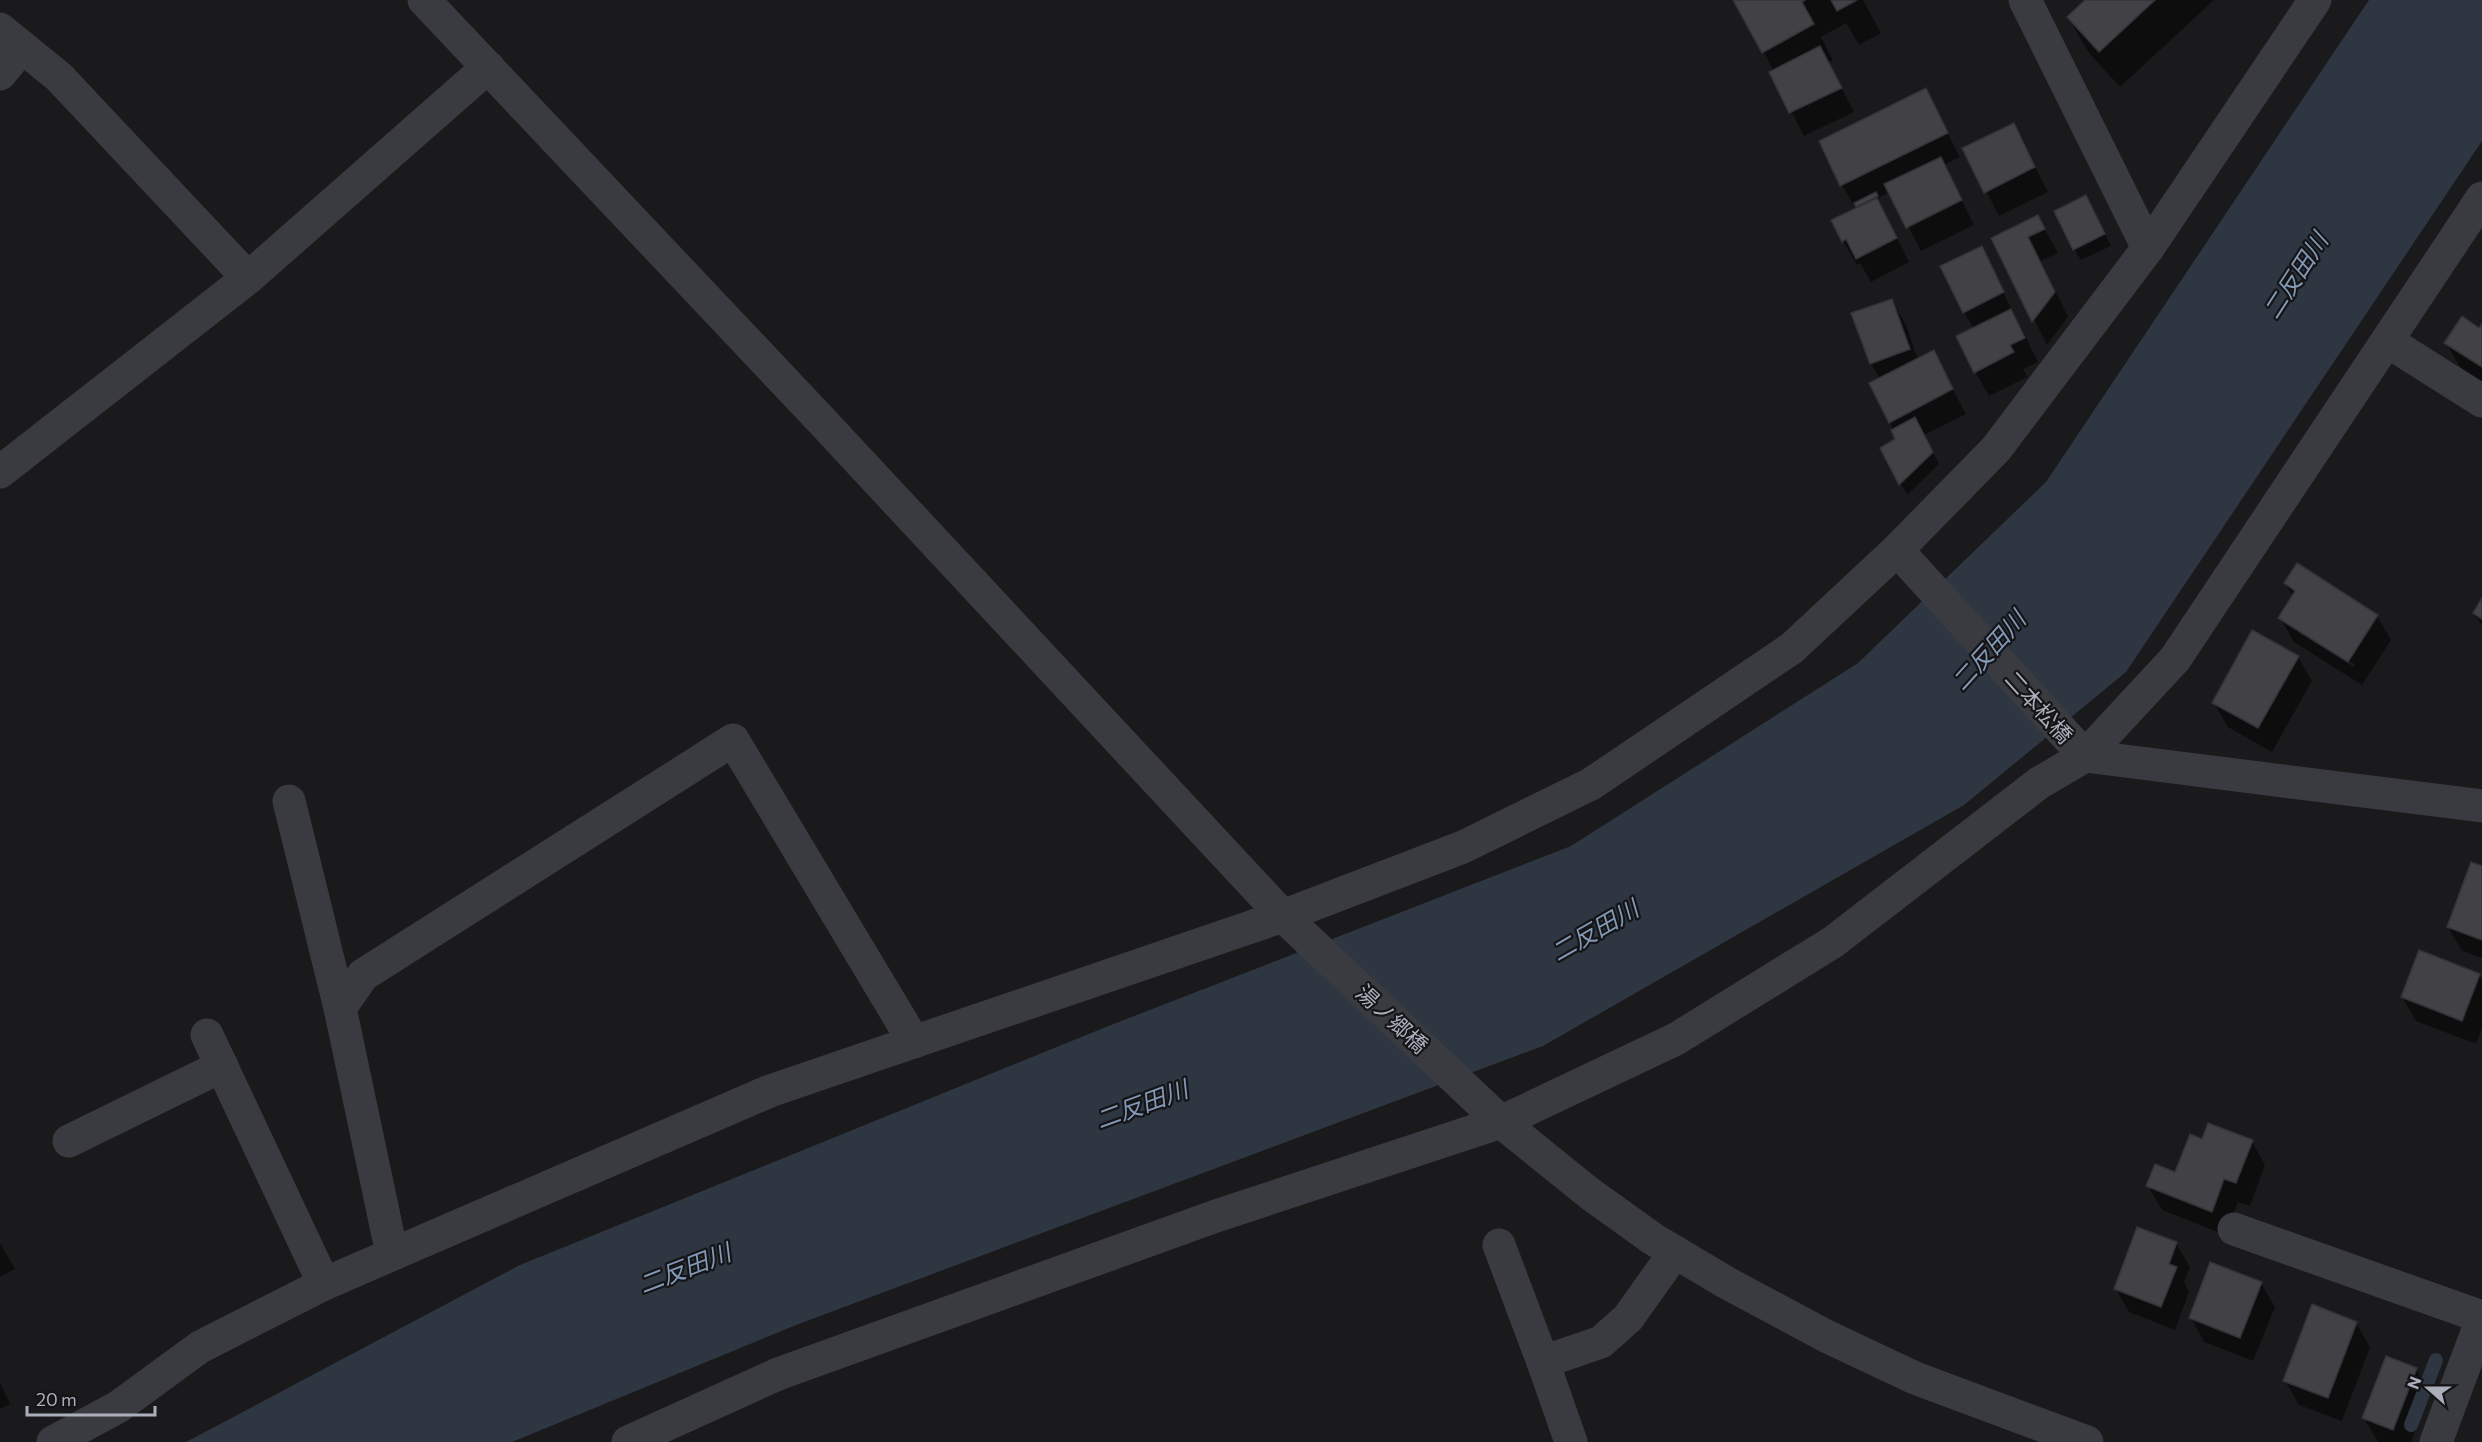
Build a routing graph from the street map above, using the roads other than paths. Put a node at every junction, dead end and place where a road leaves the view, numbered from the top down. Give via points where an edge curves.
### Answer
1 (424, 0) edge
2 (2025, 0) edge
3 (2315, 0) edge
4 (11, 38) edge
5 (488, 67) junction
6 (0, 74) edge
7 (2482, 198) edge
8 (2148, 248) junction
9 (248, 278) junction
10 (2387, 341) junction
11 (2482, 400) edge
12 (0, 472) edge
13 (1898, 550) junction
14 (2085, 756) junction
15 (290, 801) dead end
16 (2482, 807) edge
17 (1283, 916) junction
18 (340, 1008) junction
19 (207, 1035) dead end
20 (914, 1042) junction
21 (222, 1066) junction
22 (1501, 1122) junction
23 (69, 1141) dead end
24 (2234, 1228) dead end
25 (1499, 1245) dead end
26 (1675, 1252) junction
27 (392, 1254) junction
28 (324, 1284) junction
29 (2482, 1318) edge
30 (1543, 1362) junction
31 (53, 1442) edge
32 (628, 1442) edge
33 (1571, 1442) edge
34 (2087, 1442) edge
35 (2436, 1442) edge

1 - 5 street, 湯ノ郷橋
2 - 8 street
3 - 8 street
4 - 6 street
4 - 9 street via 58,77
5 - 9 street
5 - 17 street, 湯ノ郷橋
7 - 10 street
8 - 13 street via 1996,449
9 - 12 street
10 - 11 street
10 - 14 street via 2175,659
13 - 14 street, 二本松橋
13 - 17 street via 1792,648 1591,784 1463,848
14 - 16 street
14 - 22 street via 2039,783 1823,948 1676,1039
15 - 18 street
17 - 20 street
17 - 22 street, 湯ノ郷橋
18 - 20 street via 363,975 733,740
18 - 27 street
19 - 21 street
20 - 27 street via 770,1091
21 - 23 street
21 - 28 street
22 - 26 street, 湯ノ郷橋 via 1588,1193
22 - 32 street via 1205,1220 778,1374
24 - 29 street
25 - 30 street
26 - 30 street via 1628,1318 1600,1342
26 - 34 street, 湯ノ郷橋 via 1826,1336 1915,1378
27 - 28 street
28 - 31 street via 200,1347 118,1407
29 - 35 street
30 - 33 street

